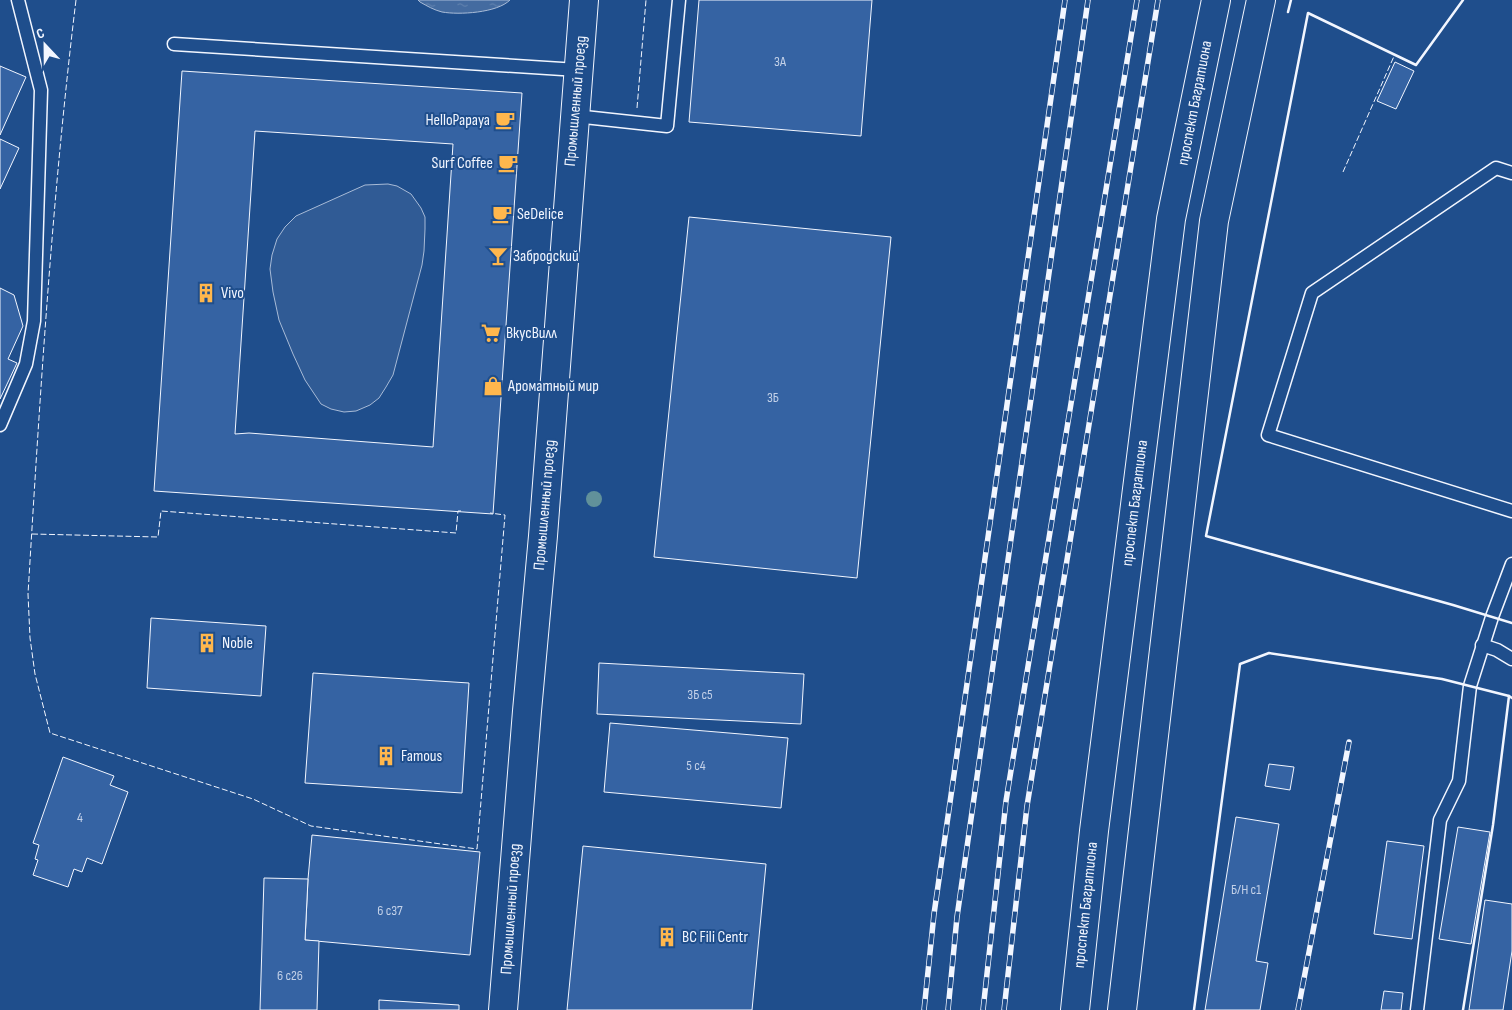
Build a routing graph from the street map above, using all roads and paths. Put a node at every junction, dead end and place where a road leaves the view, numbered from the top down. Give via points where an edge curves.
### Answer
1 (18, 0) edge
2 (584, 0) edge
3 (679, 0) edge
4 (1216, 0) edge
5 (1261, 0) edge
6 (174, 44) dead end
7 (578, 70) junction
8 (574, 116) junction
9 (1512, 172) edge
10 (0, 425) edge
11 (1512, 511) edge
12 (1512, 564) edge
13 (1482, 645) junction
14 (1512, 659) edge
15 (503, 1010) edge
16 (1074, 1010) edge
17 (1122, 1010) edge
18 (1417, 1010) edge

1 - 10 lane via 42,90 34,321 26,364
2 - 7 main road, Промышленный проезд
3 - 8 lane via 667,126
4 - 16 main road, проспект Багратиона via 1171,219
5 - 17 main road via 1214,221
6 - 7 lane
7 - 8 main road, Промышленный проезд
8 - 15 main road, Промышленный проезд
9 - 11 lane via 1496,168 1312,293 1268,435
12 - 13 lane
13 - 14 lane
13 - 18 lane via 1470,686 1458,781 1440,820

